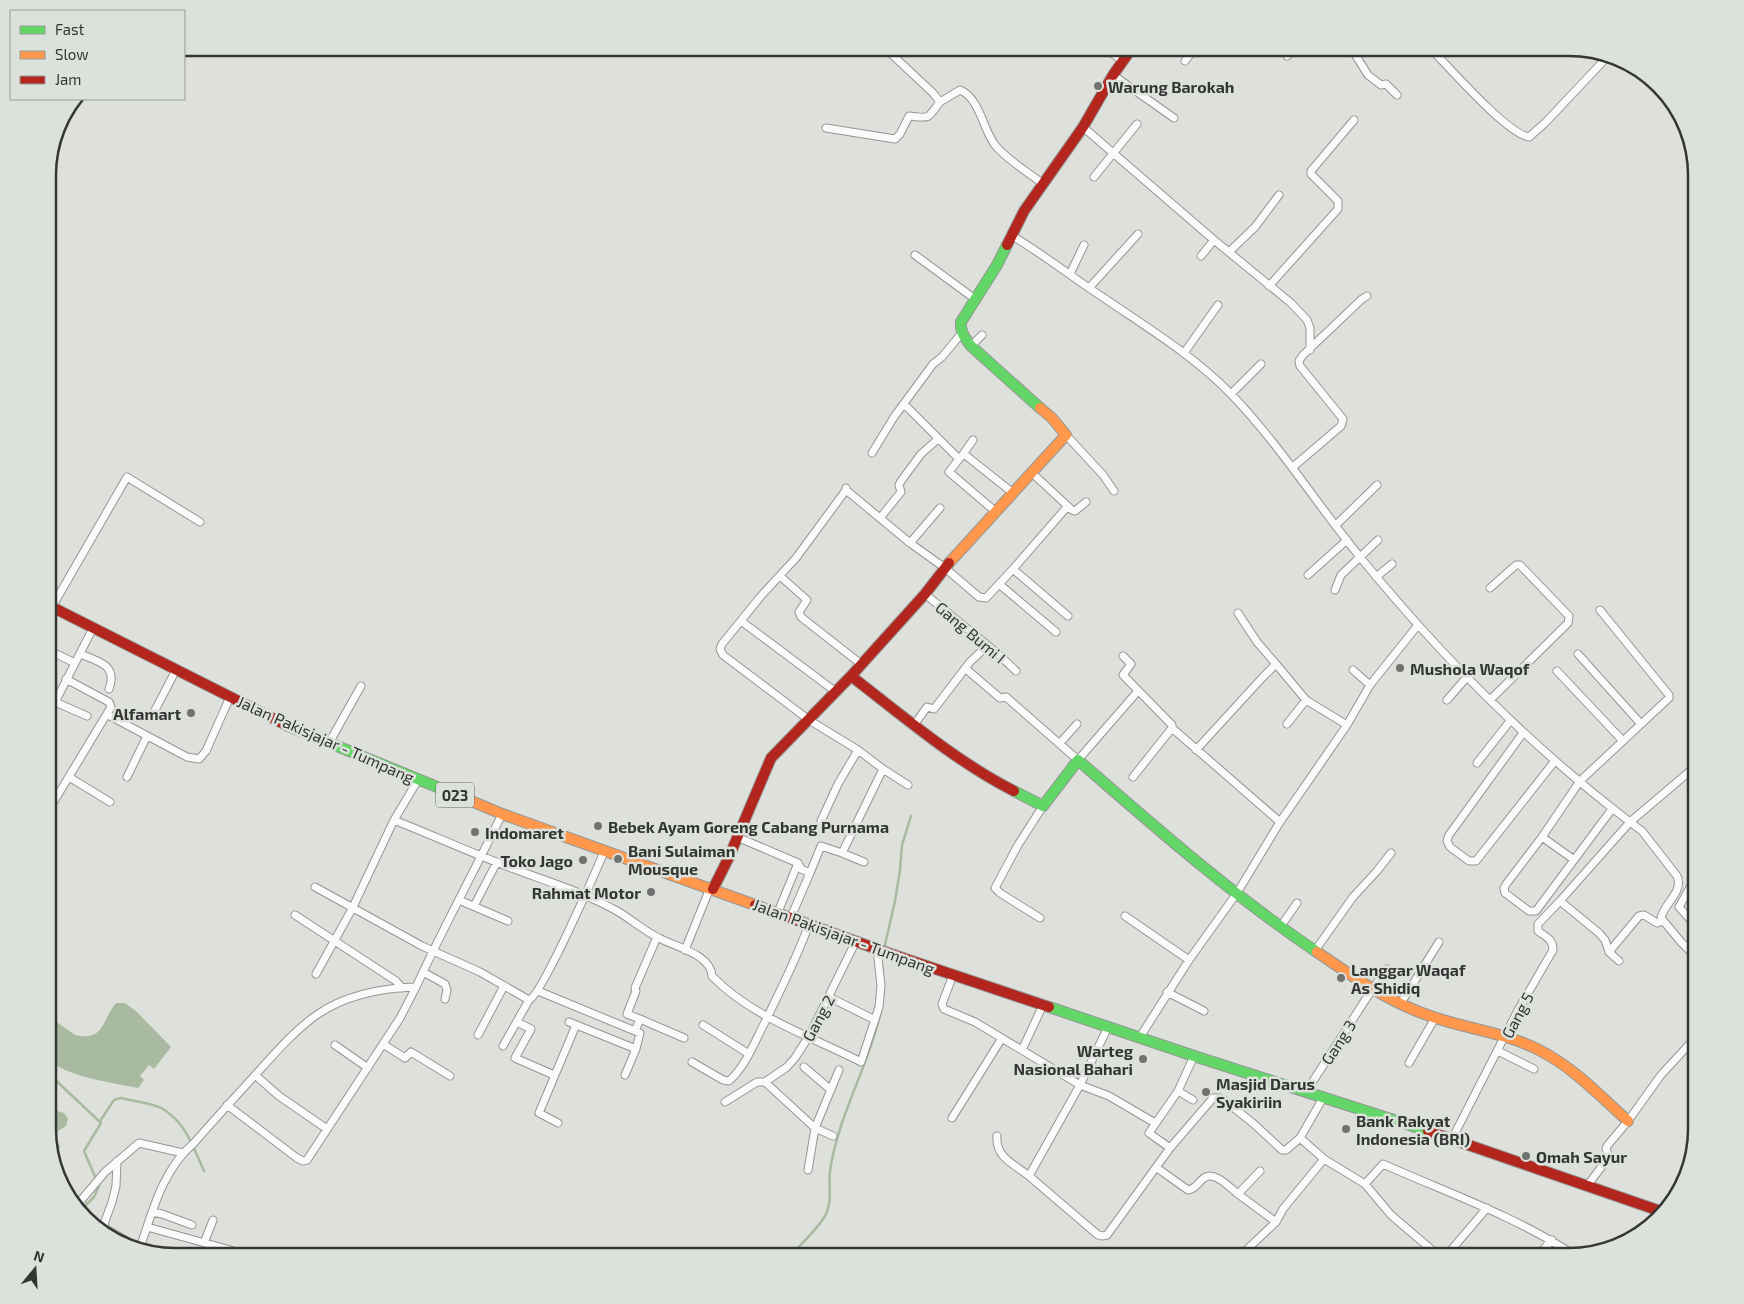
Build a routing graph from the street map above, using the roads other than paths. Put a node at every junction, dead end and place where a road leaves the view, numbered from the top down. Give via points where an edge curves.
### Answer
1 (893, 56) edge
2 (1116, 56) edge
3 (1125, 56) edge
4 (1188, 56) edge
5 (1356, 56) edge
6 (1438, 56) edge
7 (1122, 60) junction
8 (1185, 60) dead end
9 (1603, 61) edge
10 (1113, 75) junction
11 (1397, 95) dead end
12 (940, 102) junction
13 (1174, 118) dead end
14 (1354, 120) dead end
15 (1137, 124) dead end
16 (1083, 127) junction
17 (826, 128) dead end
18 (1114, 152) junction
19 (1094, 177) dead end
20 (1043, 184) junction
21 (1279, 195) dead end
22 (1138, 234) dead end
23 (1013, 236) junction
24 (1214, 240) junction
25 (1084, 245) dead end
26 (1229, 252) junction
27 (915, 255) dead end
28 (1201, 256) dead end
29 (1070, 274) junction
30 (1269, 286) junction
31 (1089, 288) junction
32 (1367, 296) dead end
33 (975, 299) junction
34 (1218, 305) dead end
35 (961, 334) junction
36 (982, 335) dead end
37 (971, 346) junction
38 (1310, 350) junction
39 (1184, 353) junction
40 (1261, 364) dead end
41 (1231, 394) junction
42 (904, 404) junction
43 (1066, 435) junction
44 (938, 439) junction
45 (973, 440) dead end
46 (872, 453) dead end
47 (961, 457) junction
48 (1293, 467) junction
49 (1032, 473) junction
50 (1377, 485) dead end
51 (1114, 491) dead end
52 (1013, 493) junction
53 (1086, 502) dead end
54 (1067, 507) junction
55 (940, 508) dead end
56 (996, 512) junction
57 (880, 518) junction
58 (200, 522) dead end
59 (1336, 525) junction
60 (1347, 540) junction
61 (1378, 540) dead end
62 (910, 543) junction
63 (1360, 556) junction
64 (1392, 564) dead end
65 (946, 568) junction
66 (1013, 569) junction
67 (1308, 575) dead end
68 (780, 576) junction
69 (1376, 576) junction
70 (999, 584) junction
71 (1490, 588) dead end
72 (1335, 590) dead end
73 (57, 594) edge
74 (925, 594) junction
75 (57, 610) edge
76 (1600, 610) dead end
77 (1238, 613) dead end
78 (1068, 616) dead end
79 (741, 621) junction
80 (1418, 625) junction
81 (93, 628) junction
82 (1056, 632) dead end
83 (987, 646) junction
84 (57, 654) edge
85 (80, 654) junction
86 (1578, 654) dead end
87 (1123, 656) dead end
88 (75, 663) junction
89 (861, 664) junction
90 (1276, 664) junction
91 (966, 669) junction
92 (176, 670) junction
93 (1353, 670) dead end
94 (1016, 671) dead end
95 (1557, 671) dead end
96 (851, 676) junction
97 (1467, 677) junction
98 (66, 679) junction
99 (1370, 685) junction
100 (361, 686) dead end
101 (109, 690) dead end
102 (1138, 691) junction
103 (836, 692) junction
104 (230, 697) junction
105 (57, 698) edge
106 (1306, 700) junction
107 (1447, 700) dead end
108 (1490, 700) junction
109 (57, 703) edge
110 (153, 714) dead end
111 (108, 715) junction
112 (87, 716) dead end
113 (809, 720) junction
114 (1510, 721) junction
115 (914, 724) junction
116 (1077, 724) dead end
117 (1287, 724) dead end
118 (1641, 724) junction
119 (1347, 726) junction
120 (1172, 728) junction
121 (1523, 733) junction
122 (147, 736) junction
123 (1623, 741) junction
124 (329, 743) junction
125 (1060, 743) junction
126 (858, 750) junction
127 (1196, 750) junction
128 (1078, 760) junction
129 (1554, 762) junction
130 (1477, 763) dead end
131 (883, 768) junction
132 (1688, 774) edge
133 (70, 777) junction
134 (127, 777) dead end
135 (1133, 777) dead end
136 (418, 780) junction
137 (1580, 782) junction
138 (908, 785) dead end
139 (57, 796) edge
140 (110, 802) dead end
141 (1043, 806) junction
142 (1612, 809) junction
143 (502, 814) junction
144 (394, 820) junction
145 (821, 821) dead end
146 (1280, 822) junction
147 (1630, 822) junction
148 (737, 837) junction
149 (1542, 837) junction
150 (605, 850) junction
151 (842, 853) junction
152 (1391, 853) dead end
153 (482, 856) junction
154 (1573, 859) junction
155 (497, 862) junction
156 (864, 862) dead end
157 (798, 863) junction
158 (810, 873) junction
159 (315, 887) dead end
160 (713, 889) junction
161 (1688, 891) edge
162 (1237, 893) junction
163 (585, 896) junction
164 (459, 900) junction
165 (1560, 901) junction
166 (1297, 903) dead end
167 (474, 906) junction
168 (352, 909) junction
169 (778, 912) junction
170 (295, 915) dead end
171 (1125, 916) dead end
172 (791, 917) junction
173 (1688, 917) edge
174 (1040, 918) dead end
175 (508, 921) dead end
176 (1663, 921) junction
177 (809, 924) junction
178 (1281, 926) junction
179 (657, 938) junction
180 (334, 942) junction
181 (856, 942) junction
182 (1439, 942) dead end
183 (1688, 949) edge
184 (685, 950) junction
185 (881, 950) junction
186 (432, 951) junction
187 (1314, 952) junction
188 (1609, 952) junction
189 (1189, 960) junction
190 (1619, 961) dead end
191 (1387, 969) dead end
192 (423, 972) junction
193 (316, 974) dead end
194 (953, 975) junction
195 (504, 986) junction
196 (416, 987) junction
197 (402, 988) junction
198 (1373, 988) junction
199 (538, 991) junction
200 (1167, 992) junction
201 (829, 997) junction
202 (445, 999) dead end
203 (529, 1000) junction
204 (1400, 1003) junction
205 (1044, 1005) junction
206 (1204, 1011) dead end
207 (768, 1016) junction
208 (1435, 1018) junction
209 (640, 1019) junction
210 (875, 1020) junction
211 (517, 1022) junction
212 (703, 1025) dead end
213 (1108, 1027) junction
214 (635, 1031) junction
215 (478, 1035) dead end
216 (809, 1036) junction
217 (1140, 1037) junction
218 (1505, 1037) junction
219 (684, 1038) dead end
220 (1002, 1038) junction
221 (383, 1044) junction
222 (335, 1045) dead end
223 (1688, 1045) edge
224 (503, 1046) dead end
225 (636, 1049) junction
226 (1022, 1050) junction
227 (1498, 1052) junction
228 (749, 1054) junction
229 (1194, 1056) junction
230 (692, 1062) dead end
231 (1409, 1063) dead end
232 (804, 1067) dead end
233 (368, 1068) junction
234 (1534, 1069) dead end
235 (839, 1070) dead end
236 (255, 1075) junction
237 (554, 1075) junction
238 (625, 1075) dead end
239 (450, 1076) dead end
240 (765, 1082) junction
241 (1080, 1085) junction
242 (830, 1090) junction
243 (1178, 1091) junction
244 (1306, 1092) junction
245 (1323, 1098) junction
246 (1193, 1100) dead end
247 (725, 1102) dead end
248 (227, 1105) junction
249 (952, 1118) dead end
250 (1628, 1121) junction
251 (558, 1123) dead end
252 (1155, 1123) junction
253 (815, 1128) junction
254 (327, 1129) junction
255 (833, 1136) dead end
256 (997, 1136) dead end
257 (1300, 1138) junction
258 (1452, 1139) junction
259 (1170, 1148) junction
260 (183, 1153) junction
261 (1324, 1159) junction
262 (117, 1161) junction
263 (1157, 1168) junction
264 (808, 1170) dead end
265 (1260, 1171) dead end
266 (1029, 1176) junction
267 (1365, 1184) junction
268 (1587, 1186) junction
269 (1238, 1194) junction
270 (80, 1200) edge
271 (1487, 1208) junction
272 (1656, 1210) edge
273 (152, 1212) junction
274 (213, 1220) dead end
275 (1276, 1222) junction
276 (104, 1224) edge
277 (192, 1225) dead end
278 (147, 1227) junction
279 (1552, 1240) junction
280 (142, 1242) edge
281 (204, 1243) junction
282 (223, 1248) edge
283 (1248, 1248) edge
284 (1429, 1248) edge
285 (1453, 1248) edge
286 (1544, 1248) edge
287 (1564, 1248) edge

1 - 12 street
2 - 7 street
3 - 7 street
4 - 8 street
5 - 11 street via 1368,75 1381,85 1386,84
6 - 9 street via 1498,117 1529,136
7 - 10 street
10 - 13 street
10 - 16 street
12 - 17 street via 924,119 909,116 895,139
12 - 20 street via 957,91 963,92 980,112 994,144
14 - 30 street via 1311,171 1317,182 1338,201 1338,209
15 - 18 street
16 - 18 street
16 - 20 street
18 - 19 street
18 - 24 street
20 - 23 street via 1024,211
21 - 26 street via 1255,227
22 - 31 street
23 - 29 street
23 - 33 street
24 - 26 street
24 - 28 street
25 - 29 street
26 - 30 street
27 - 33 street
29 - 31 street
30 - 38 street via 1307,320
31 - 39 street
32 - 38 street
33 - 35 street via 961,322
34 - 39 street
35 - 37 street
35 - 42 street via 933,364
36 - 37 street
37 - 43 street via 1052,418
38 - 48 street via 1299,361 1300,366 1343,421
39 - 41 street
40 - 41 street
41 - 48 street
42 - 44 street
42 - 46 street
43 - 49 street
43 - 51 street
44 - 47 street
44 - 57 street via 921,454 899,485 901,492
45 - 47 street
47 - 52 street
47 - 56 street via 950,472
48 - 59 street
49 - 52 street
49 - 54 street
50 - 59 street
52 - 56 street
53 - 54 street via 1075,511
54 - 66 street
55 - 62 street
56 - 65 street
57 - 62 street
57 - 68 street via 846,489
58 - 73 street via 127,477
59 - 60 street
60 - 63 street
60 - 67 street
61 - 63 street
62 - 65 street
63 - 69 street
63 - 72 street via 1339,578
64 - 69 street
65 - 70 street via 984,598
65 - 74 street
66 - 70 street
66 - 78 street
68 - 79 street
68 - 89 street via 807,600 799,612 802,617
69 - 80 street
70 - 82 street
71 - 108 street via 1511,568 1520,565 1569,619
74 - 83 street, Gang Bumi I
74 - 89 street
75 - 81 street, Jalan Pakisjajar - Tumpang / 023
76 - 118 street via 1670,696
77 - 90 street
79 - 103 street
79 - 113 street via 722,644 720,653
80 - 97 street
80 - 99 street
81 - 85 street
81 - 92 street, Jalan Pakisjajar - Tumpang / 023
83 - 91 street
83 - 94 street, Gang Bumi I
84 - 88 street
85 - 88 street
85 - 101 street via 107,666 112,678
86 - 118 street
87 - 102 street via 1131,664 1123,675
88 - 98 street
89 - 96 street
90 - 106 street
90 - 127 street
91 - 115 street via 934,709 926,707
91 - 125 street via 1000,698 1006,697
92 - 104 street, Jalan Pakisjajar - Tumpang / 023
92 - 110 street
93 - 99 street
95 - 123 street
96 - 103 street
96 - 115 street
97 - 107 street
97 - 108 street
98 - 105 street
98 - 111 street via 109,702
99 - 119 street
100 - 124 street
102 - 120 street
102 - 128 street
103 - 113 street
104 - 122 street via 206,751 198,759 186,757
104 - 124 street, Jalan Pakisjajar - Tumpang / 023
106 - 117 street
106 - 119 street
108 - 114 street
109 - 112 street
111 - 122 street
111 - 133 street
113 - 126 street
113 - 148 street via 771,758
114 - 121 street
114 - 130 street
115 - 141 street via 990,778
116 - 125 street
118 - 123 street
119 - 146 street
120 - 127 street
120 - 135 street
121 - 129 street
121 - 129 street via 1449,836 1450,847 1469,861 1476,861
122 - 134 street
123 - 137 street
124 - 136 street, Jalan Pakisjajar - Tumpang / 023
125 - 128 street
126 - 131 street
126 - 145 street
127 - 146 street
128 - 141 street
128 - 162 street
129 - 137 street
131 - 138 street
131 - 151 street
132 - 147 street
133 - 139 street
133 - 140 street
136 - 143 street, Jalan Pakisjajar - Tumpang / 023
136 - 144 street
137 - 142 street
137 - 149 street
141 - 174 street via 995,888
142 - 147 street
142 - 154 street
143 - 150 street, Jalan Pakisjajar - Tumpang / 023
143 - 153 street
144 - 153 street
144 - 168 street
146 - 162 street
147 - 165 street
147 - 176 street via 1654,845 1679,881 1677,890 1662,912
148 - 157 street
148 - 160 street
149 - 154 street
149 - 154 street via 1504,888 1505,893 1529,911 1539,908
150 - 160 street, Jalan Pakisjajar - Tumpang / 023
150 - 163 street
151 - 156 street
151 - 158 street via 821,846
152 - 187 street via 1353,897
153 - 155 street
153 - 164 street
155 - 163 street
155 - 167 street
157 - 158 street via 800,868
157 - 169 street
158 - 172 street
159 - 168 street
160 - 169 street, Jalan Pakisjajar - Tumpang / 023
160 - 184 street via 708,893
161 - 173 street via 1679,907
162 - 178 street
162 - 189 street
163 - 179 street via 617,911
163 - 199 street
164 - 167 street
164 - 186 street
165 - 188 street via 1599,933
165 - 218 street, Gang 5 via 1538,924 1538,931 1553,943 1553,950
166 - 178 street
167 - 175 street
168 - 180 street
168 - 186 street
169 - 172 street, Jalan Pakisjajar - Tumpang / 023
170 - 180 street
171 - 189 street
172 - 177 street, Jalan Pakisjajar - Tumpang / 023
176 - 183 street
176 - 188 street via 1657,923 1644,915 1639,916
177 - 181 street, Jalan Pakisjajar - Tumpang / 023
177 - 207 street
178 - 187 street
179 - 184 street
179 - 209 street via 634,988 636,991 627,1014
180 - 193 street
180 - 197 street
181 - 185 street, Jalan Pakisjajar - Tumpang / 023
181 - 201 street, Gang 2
182 - 204 street
184 - 207 street via 708,963 712,976 724,988
185 - 194 street, Jalan Pakisjajar - Tumpang / 023
185 - 210 street via 881,986
186 - 192 street
186 - 195 street
187 - 198 street
188 - 190 street
189 - 200 street
191 - 198 street, Gang 3
192 - 196 street
192 - 202 street via 445,984
194 - 205 street, Jalan Pakisjajar - Tumpang / 023
194 - 220 street via 943,1008
195 - 203 street
195 - 215 street
196 - 197 street
196 - 221 street
197 - 236 street via 368,993 319,1014 283,1044
198 - 204 street
198 - 244 street, Gang 3
199 - 203 street
199 - 214 street
200 - 206 street
200 - 217 street
201 - 210 street
201 - 216 street, Gang 2
203 - 211 street
204 - 208 street
205 - 213 street, Jalan Pakisjajar - Tumpang / 023
205 - 226 street
207 - 216 street
207 - 228 street
208 - 218 street
208 - 231 street
209 - 214 street
209 - 219 street
210 - 216 street via 861,1062
211 - 224 street
211 - 237 street via 531,1029 515,1058
212 - 228 street
213 - 217 street, Jalan Pakisjajar - Tumpang / 023
213 - 241 street
214 - 225 street via 641,1034
216 - 240 street, Gang 2 via 791,1063
217 - 229 street, Jalan Pakisjajar - Tumpang / 023
218 - 227 street, Gang 5
218 - 250 street via 1540,1050 1557,1061
220 - 226 street
220 - 249 street
221 - 233 street
221 - 239 street via 405,1058 411,1052
222 - 233 street
223 - 250 street via 1661,1075
225 - 237 street via 572,1024
225 - 238 street
226 - 241 street
227 - 234 street
227 - 258 street, Gang 5
228 - 230 street via 729,1081
229 - 243 street
229 - 244 street, Jalan Pakisjajar - Tumpang / 023
232 - 242 street
233 - 254 street
235 - 242 street
236 - 248 street
236 - 254 street
237 - 251 street via 539,1114
240 - 247 street, Gang 2 via 757,1082
240 - 253 street
241 - 252 street via 1116,1100
241 - 266 street
242 - 253 street
243 - 246 street
243 - 252 street
244 - 245 street, Jalan Pakisjajar - Tumpang / 023
245 - 257 street
245 - 258 street, Jalan Pakisjajar - Tumpang / 023
248 - 254 street via 301,1161 308,1158
248 - 260 street
250 - 268 street via 1606,1149 1609,1157
252 - 259 street via 1150,1135
253 - 255 street
253 - 264 street
256 - 266 street via 997,1149 1001,1155
257 - 259 street via 1282,1150 1254,1124 1216,1097
257 - 261 street
258 - 268 street, Jalan Pakisjajar - Tumpang / 023
259 - 263 street
260 - 262 street via 139,1143
260 - 273 street via 160,1191
261 - 267 street
261 - 275 street
262 - 270 street
262 - 276 street via 116,1186
263 - 266 street via 1107,1235 1102,1236
263 - 269 street via 1188,1190 1211,1176
265 - 269 street
267 - 271 street via 1383,1164
267 - 284 street via 1390,1215
268 - 272 street, Jalan Pakisjajar - Tumpang / 023
269 - 275 street
271 - 279 street
271 - 285 street
273 - 277 street
273 - 278 street
274 - 281 street
275 - 283 street
278 - 280 street
278 - 281 street
279 - 286 street
279 - 287 street
281 - 282 street

